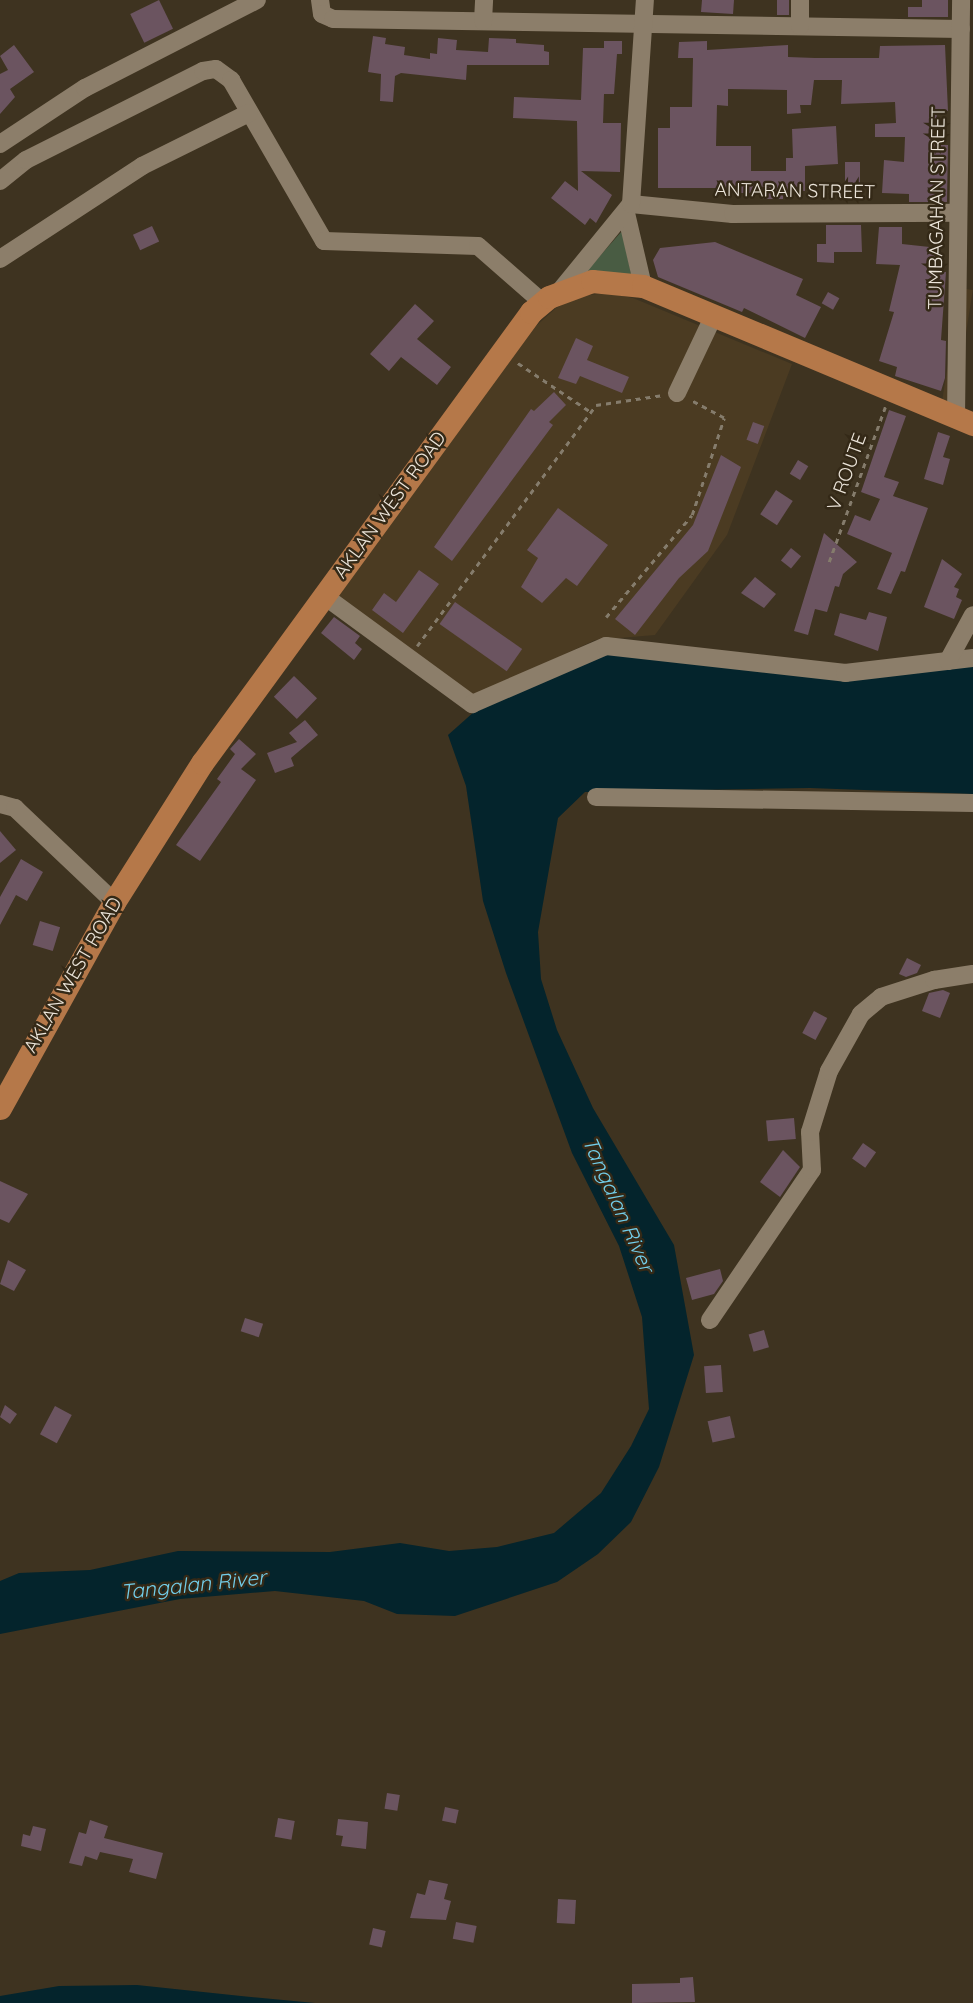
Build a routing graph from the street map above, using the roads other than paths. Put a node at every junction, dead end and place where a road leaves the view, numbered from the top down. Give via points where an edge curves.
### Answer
1 (257, 0) edge
2 (484, 0) edge
3 (645, 0) edge
4 (800, 0) edge
5 (961, 0) edge
6 (320, 2) edge
7 (483, 21) junction
8 (644, 24) junction
9 (800, 26) junction
10 (961, 29) junction
11 (249, 113) junction
12 (0, 144) edge
13 (0, 181) edge
14 (629, 209) junction
15 (958, 213) junction
16 (0, 259) edge
17 (643, 286) junction
18 (551, 296) junction
19 (713, 315) junction
20 (677, 393) road end
21 (964, 420) edge
22 (323, 595) junction
23 (973, 615) edge
24 (973, 658) edge
25 (948, 661) junction
26 (596, 797) dead end
27 (973, 803) edge
28 (0, 804) edge
29 (114, 902) junction
30 (973, 974) edge
31 (0, 1108) edge
32 (710, 1320) dead end

1 - 12 street via 96,82
2 - 7 street
3 - 8 street
4 - 9 street
5 - 10 street, TUMBAGAHAN STREET
6 - 7 street via 323,14 333,19
7 - 8 street
8 - 9 street
8 - 14 street
9 - 10 street
10 - 15 street, TUMBAGAHAN STREET
11 - 13 street via 227,75 209,69 26,160
11 - 16 street via 142,166
11 - 18 street via 324,241 478,246
14 - 15 street, ANTARAN STREET via 733,214
14 - 17 street
14 - 18 street
15 - 21 street, TUMBAGAHAN STREET
17 - 18 main road via 601,280
17 - 19 main road
18 - 22 main road, AKLAN WEST ROAD via 502,352
19 - 20 street
19 - 21 main road
22 - 25 street via 472,704 606,646 845,673
22 - 29 main road, AKLAN WEST ROAD via 202,763
23 - 25 street
24 - 25 street
26 - 27 street
28 - 29 street via 15,808
29 - 31 main road, AKLAN WEST ROAD
30 - 32 street via 934,980 881,997 862,1014 829,1071 810,1132 813,1170

